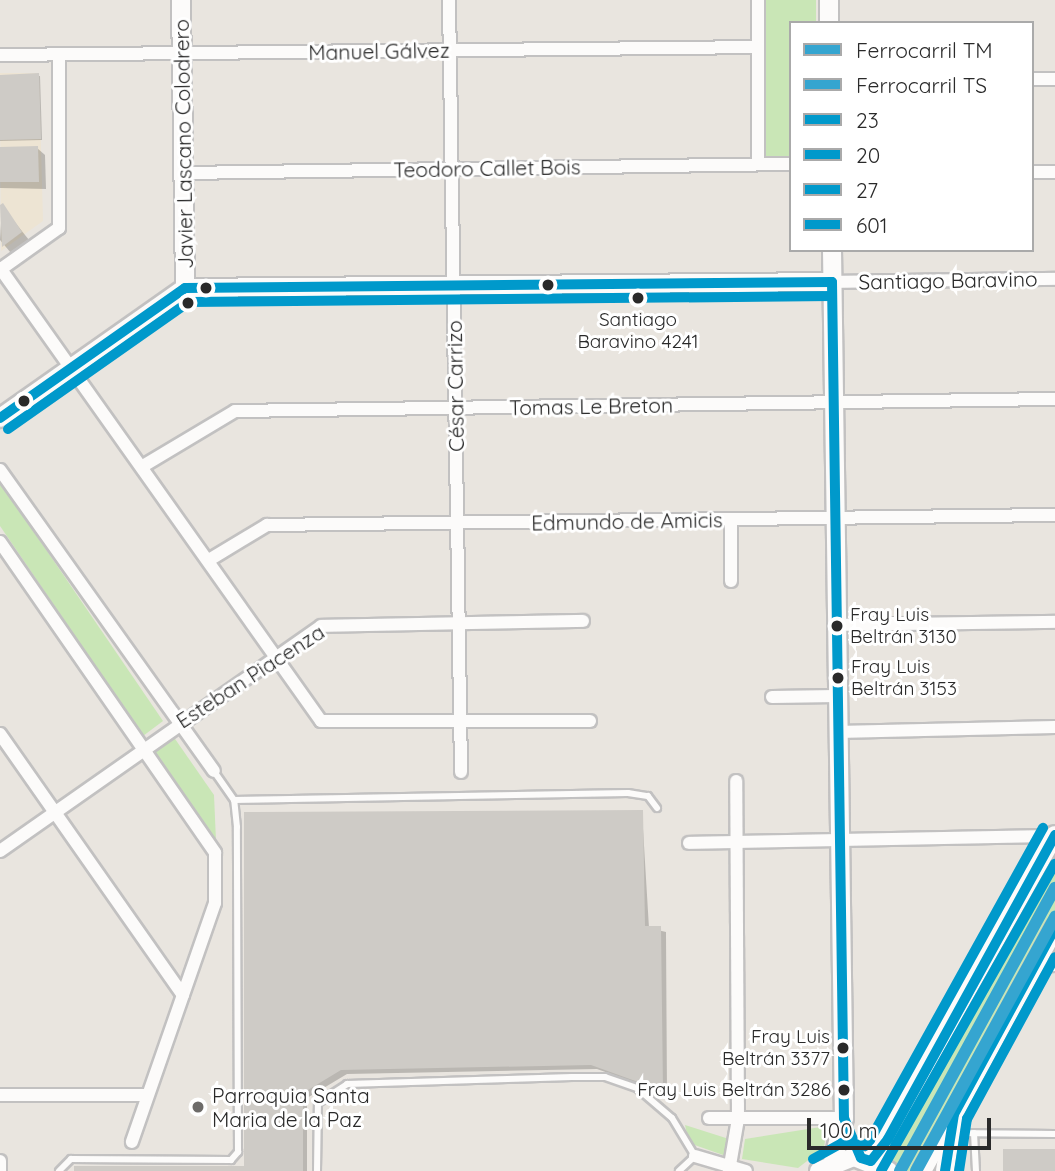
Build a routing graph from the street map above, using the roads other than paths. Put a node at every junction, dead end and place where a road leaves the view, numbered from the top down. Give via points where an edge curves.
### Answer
1 (181, 0) edge
2 (449, 0) edge
3 (758, 0) edge
4 (829, 0) edge
5 (829, 21) edge
6 (758, 47) junction
7 (450, 50) junction
8 (182, 53) junction
9 (59, 54) junction
10 (0, 55) edge
11 (1034, 79) edge
12 (1055, 79) edge
13 (758, 164) junction
14 (789, 164) edge
15 (451, 169) junction
16 (1034, 172) edge
17 (1055, 172) edge
18 (184, 173) junction
19 (832, 252) edge
20 (0, 268) edge
21 (1055, 279) edge
22 (832, 282) junction
23 (454, 286) junction
24 (185, 288) junction
25 (71, 369) junction
26 (1055, 399) edge
27 (834, 402) junction
28 (456, 409) junction
29 (0, 418) edge
30 (143, 466) junction
31 (0, 470) edge
32 (1055, 515) edge
33 (835, 518) junction
34 (730, 519) junction
35 (457, 523) junction
36 (0, 542) edge
37 (209, 560) junction
38 (731, 581) dead end
39 (583, 621) dead end
40 (458, 622) junction
41 (1055, 622) edge
42 (836, 625) junction
43 (274, 658) junction
44 (836, 696) junction
45 (772, 697) dead end
46 (590, 721) dead end
47 (178, 722) junction
48 (460, 722) junction
49 (1055, 727) edge
50 (837, 732) junction
51 (0, 734) edge
52 (143, 747) junction
53 (214, 771) joint
54 (461, 772) dead end
55 (736, 781) dead end
56 (234, 800) junction
57 (657, 808) dead end
58 (54, 811) junction
59 (1055, 836) edge
60 (838, 841) junction
61 (689, 843) dead end
62 (736, 843) junction
63 (0, 851) edge
64 (1055, 928) edge
65 (1055, 965) edge
66 (1034, 966) junction
67 (183, 995) junction
68 (0, 1095) edge
69 (146, 1096) junction
70 (954, 1114) junction
71 (709, 1118) dead end
72 (844, 1118) junction
73 (738, 1119) junction
74 (951, 1133) junction
75 (974, 1133) junction
76 (1055, 1134) edge
77 (132, 1142) dead end
78 (695, 1156) junction
79 (866, 1159) junction
80 (0, 1161) edge
81 (821, 1168) edge
82 (730, 1170) edge
83 (0, 1171) edge
84 (59, 1171) edge
85 (317, 1171) edge
86 (679, 1171) edge
87 (746, 1171) edge
88 (888, 1171) edge
89 (922, 1171) edge
90 (945, 1171) edge
91 (976, 1171) edge

1 - 8 main road, Javier Lascano Colodrero
2 - 7 street, César Carrizo
3 - 6 street
4 - 5 main road
6 - 7 street, Manuel Gálvez
6 - 13 street
7 - 8 street, Manuel Gálvez
7 - 15 street, César Carrizo
8 - 9 street, Manuel Gálvez
8 - 18 main road, Javier Lascano Colodrero
9 - 10 street, Manuel Gálvez
9 - 20 street via 59,228
11 - 12 street
13 - 14 street, Teodoro Callet Bois
13 - 15 street, Teodoro Callet Bois
15 - 18 street, Teodoro Callet Bois
15 - 23 street, César Carrizo
16 - 17 street
18 - 24 main road, Javier Lascano Colodrero
19 - 22 main road
20 - 25 street
21 - 22 street, Santiago Baravino
22 - 23 main road, Santiago Baravino
22 - 27 main road
23 - 24 main road, Santiago Baravino
23 - 28 street, César Carrizo
24 - 25 main road
25 - 29 main road
25 - 30 street
26 - 27 street, Tomas Le Breton
27 - 28 street, Tomas Le Breton
27 - 33 main road
28 - 30 street, Tomas Le Breton via 235,411
28 - 35 street, César Carrizo
30 - 37 street
31 - 47 street
32 - 33 street, Edmundo de Amicis
33 - 34 street, Edmundo de Amicis
33 - 42 main road
34 - 35 street, Edmundo de Amicis
34 - 38 street
35 - 37 street, Edmundo de Amicis via 261,526
35 - 40 street, César Carrizo
36 - 52 street
37 - 43 street
39 - 40 street, Esteban Piacenza
40 - 43 street, Esteban Piacenza via 331,624
40 - 48 street, César Carrizo
41 - 42 street
42 - 44 main road
43 - 47 street, Esteban Piacenza
43 - 48 street via 315,715 326,723
44 - 45 street
44 - 50 main road
46 - 48 street
47 - 52 street, Esteban Piacenza
47 - 53 street
48 - 54 street, César Carrizo
49 - 50 street
50 - 60 main road
51 - 58 street
52 - 58 street, Esteban Piacenza
52 - 67 street via 214,848 215,891
53 - 56 lane
55 - 62 street
56 - 57 lane via 628,793 648,796
56 - 84 lane via 236,1158 71,1159
58 - 63 street, Esteban Piacenza
58 - 67 street
59 - 60 street
59 - 79 main road
60 - 62 street
60 - 72 main road
61 - 62 street
62 - 73 street
64 - 66 main road
65 - 66 street
66 - 70 main road
67 - 69 street
68 - 69 street
69 - 77 street
70 - 74 main road
70 - 89 main road
71 - 73 street
72 - 73 street
72 - 79 main road
72 - 81 main road
73 - 82 street
74 - 75 lane
74 - 90 main road
75 - 76 lane
75 - 91 lane
78 - 82 street
78 - 85 lane via 672,1118 637,1088 605,1077 476,1078 347,1084 318,1103
78 - 86 lane
79 - 81 main road
79 - 88 main road
80 - 83 street
82 - 87 street

